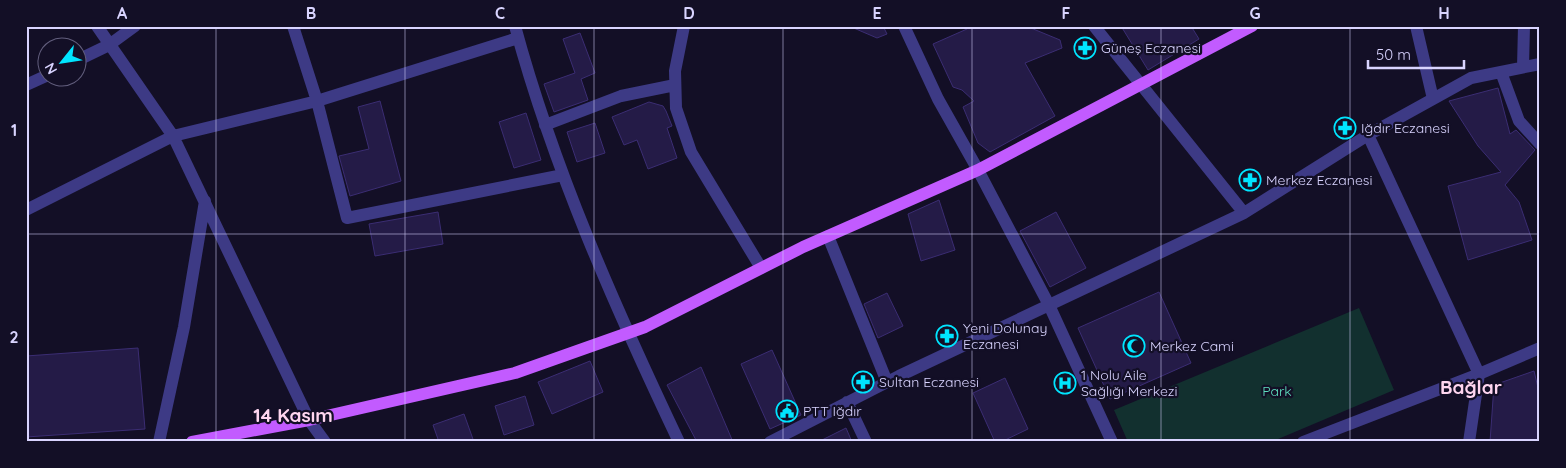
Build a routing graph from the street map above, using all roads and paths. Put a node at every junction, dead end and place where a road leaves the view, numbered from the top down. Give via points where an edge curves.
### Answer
1 (97, 26) edge
2 (135, 26) edge
3 (293, 26) edge
4 (684, 26) edge
5 (904, 26) edge
6 (1094, 26) edge
7 (1252, 26) edge
8 (1416, 26) edge
9 (1524, 26) edge
10 (516, 32) edge
11 (109, 45) junction
12 (88, 55) edge
13 (1540, 64) edge
14 (1522, 67) junction
15 (1501, 72) junction
16 (38, 80) edge
17 (1142, 84) junction
18 (26, 85) edge
19 (675, 85) junction
20 (1432, 99) junction
21 (317, 101) junction
22 (545, 125) junction
23 (172, 136) junction
24 (1368, 136) junction
25 (1540, 144) edge
26 (978, 170) junction
27 (563, 175) junction
28 (205, 201) junction
29 (26, 210) edge
30 (1244, 213) junction
31 (828, 236) junction
32 (761, 268) junction
33 (1050, 305) junction
34 (627, 333) junction
35 (1540, 348) edge
36 (1479, 374) junction
37 (887, 382) junction
38 (847, 402) junction
39 (309, 420) junction
40 (159, 442) edge
41 (192, 442) edge
42 (325, 442) edge
43 (679, 442) edge
44 (770, 442) edge
45 (866, 442) edge
46 (1112, 442) edge
47 (1303, 442) edge
48 (1469, 442) edge

1 - 11 street
2 - 11 street
3 - 21 street
4 - 19 street
5 - 26 street via 938,99
6 - 17 street
7 - 17 main road
8 - 20 street
9 - 14 street
10 - 21 street
10 - 22 street
11 - 12 street
11 - 23 street
13 - 14 street
14 - 15 street
15 - 20 street via 1471,78
15 - 25 street via 1519,121
16 - 18 street
17 - 26 main road
17 - 30 street
19 - 22 street via 621,96
19 - 32 street via 676,108 691,152
20 - 24 street
21 - 23 street
21 - 27 street via 348,218
22 - 27 street
23 - 28 street
23 - 29 street
24 - 30 street
24 - 36 street
26 - 31 main road
26 - 33 street
27 - 34 street
28 - 39 street
28 - 40 street via 184,327
30 - 33 street
31 - 32 main road
31 - 37 street
32 - 34 main road
33 - 37 street
33 - 46 street
34 - 39 main road via 515,373
34 - 43 street
35 - 36 street
36 - 47 street
36 - 48 street
37 - 38 street
38 - 44 street
38 - 45 street
39 - 41 main road
39 - 42 street

